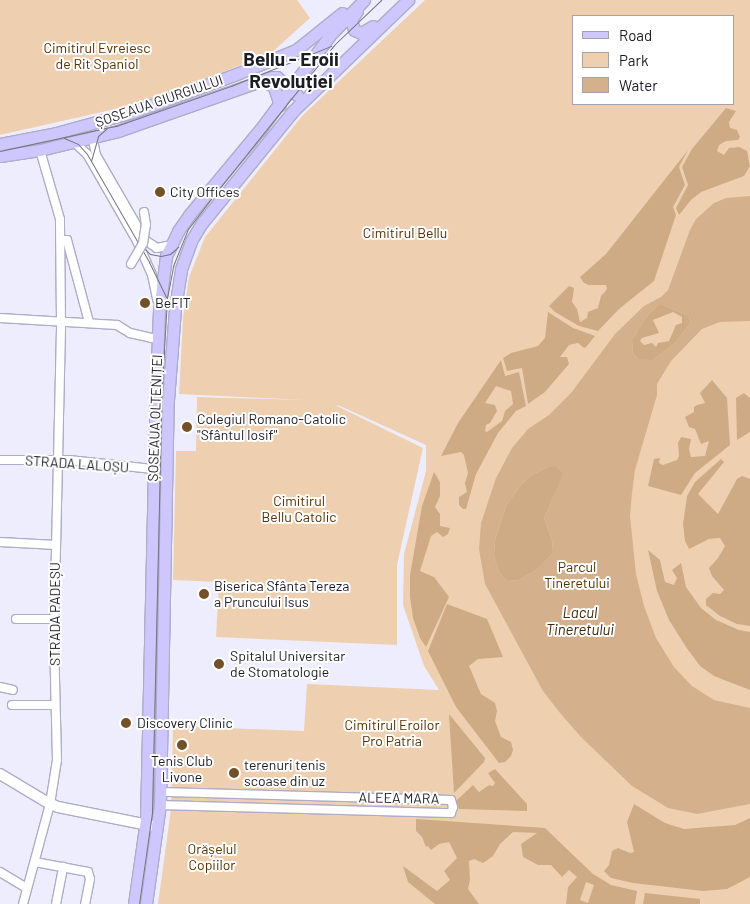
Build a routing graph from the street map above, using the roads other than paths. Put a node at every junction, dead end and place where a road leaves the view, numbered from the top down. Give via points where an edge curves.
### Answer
1 (357, 0) edge
2 (364, 0) edge
3 (368, 0) edge
4 (408, 0) edge
5 (393, 13) junction
6 (263, 80) junction
7 (292, 90) junction
8 (302, 100) junction
9 (280, 104) junction
10 (96, 141) junction
11 (74, 142) junction
12 (0, 144) edge
13 (40, 150) junction
14 (0, 156) edge
15 (92, 162) junction
16 (144, 212) dead end
17 (61, 240) junction
18 (171, 245) junction
19 (130, 264) dead end
20 (159, 312) junction
21 (0, 318) edge
22 (61, 320) junction
23 (89, 322) junction
24 (158, 337) junction
25 (0, 460) edge
26 (58, 460) junction
27 (153, 469) junction
28 (0, 542) edge
29 (56, 545) junction
30 (16, 619) dead end
31 (55, 619) junction
32 (0, 687) edge
33 (13, 690) dead end
34 (12, 705) dead end
35 (55, 705) junction
36 (0, 774) edge
37 (160, 792) junction
38 (50, 804) junction
39 (160, 805) junction
40 (146, 824) junction
41 (158, 826) junction
42 (35, 862) junction
43 (63, 867) junction
44 (0, 872) edge
45 (27, 888) junction
46 (24, 904) edge
47 (56, 904) edge
48 (85, 904) edge
49 (134, 904) edge
50 (146, 904) edge

1 - 12 main road, ȘOSEAUA GIURGIULUI via 288,54 132,112
2 - 7 main road, ȘOSEAUA OLTENIȚEI via 330,35
3 - 5 main road via 351,20 357,32 364,32
4 - 5 main road
5 - 8 main road, ȘOSEAUA OLTENIȚEI
6 - 7 main road via 277,77
6 - 9 main road via 274,87
6 - 10 main road, ȘOSEAUA GIURGIULUI
7 - 8 main road
7 - 9 main road, ȘOSEAUA OLTENIȚEI
8 - 37 main road, ȘOSEAUA OLTENIȚEI via 198,227 178,281 168,416
9 - 18 main road, ȘOSEAUA OLTENIȚEI via 189,215
10 - 11 main road, ȘOSEAUA GIURGIULUI
10 - 15 street
10 - 18 street via 96,155 146,240 157,248
11 - 13 main road, ȘOSEAUA GIURGIULUI
11 - 15 street
13 - 14 main road, ȘOSEAUA GIURGIULUI
13 - 17 street, STRADA PADEȘU via 60,218
15 - 20 street via 137,241 154,284
16 - 19 street, bridge via 143,243
17 - 22 street, STRADA PADEȘU
17 - 23 street, STRADA PADEȘU via 67,240
18 - 20 main road, ȘOSEAUA OLTENIȚEI via 163,270
20 - 24 main road, ȘOSEAUA OLTENIȚEI
21 - 22 street
22 - 23 street
22 - 26 street, STRADA PADEȘU
23 - 24 street via 117,325 130,333
24 - 27 main road, ȘOSEAUA OLTENIȚEI
25 - 26 street, STRADA LALOȘU
26 - 27 street, STRADA LALOȘU
26 - 29 street, STRADA PADEȘU
27 - 40 main road, ȘOSEAUA OLTENIȚEI
28 - 29 street
29 - 31 street, STRADA PADEȘU
30 - 31 street
31 - 35 street, STRADA PADEȘU
32 - 33 street
34 - 35 street
35 - 38 street, STRADA PADEȘU via 57,760
36 - 38 street
37 - 39 main road, ȘOSEAUA OLTENIȚEI
37 - 39 street, ALEEA MARA via 451,800 454,807 451,813
38 - 40 street
38 - 42 street, STRADA PADEȘU
39 - 41 main road, ȘOSEAUA OLTENIȚEI
40 - 41 street
40 - 49 main road, ȘOSEAUA OLTENIȚEI
41 - 50 main road, ȘOSEAUA OLTENIȚEI
42 - 43 street
42 - 45 street, STRADA PADEȘU
43 - 47 street
43 - 48 street via 89,873
44 - 45 street
45 - 46 street, STRADA PADEȘU

